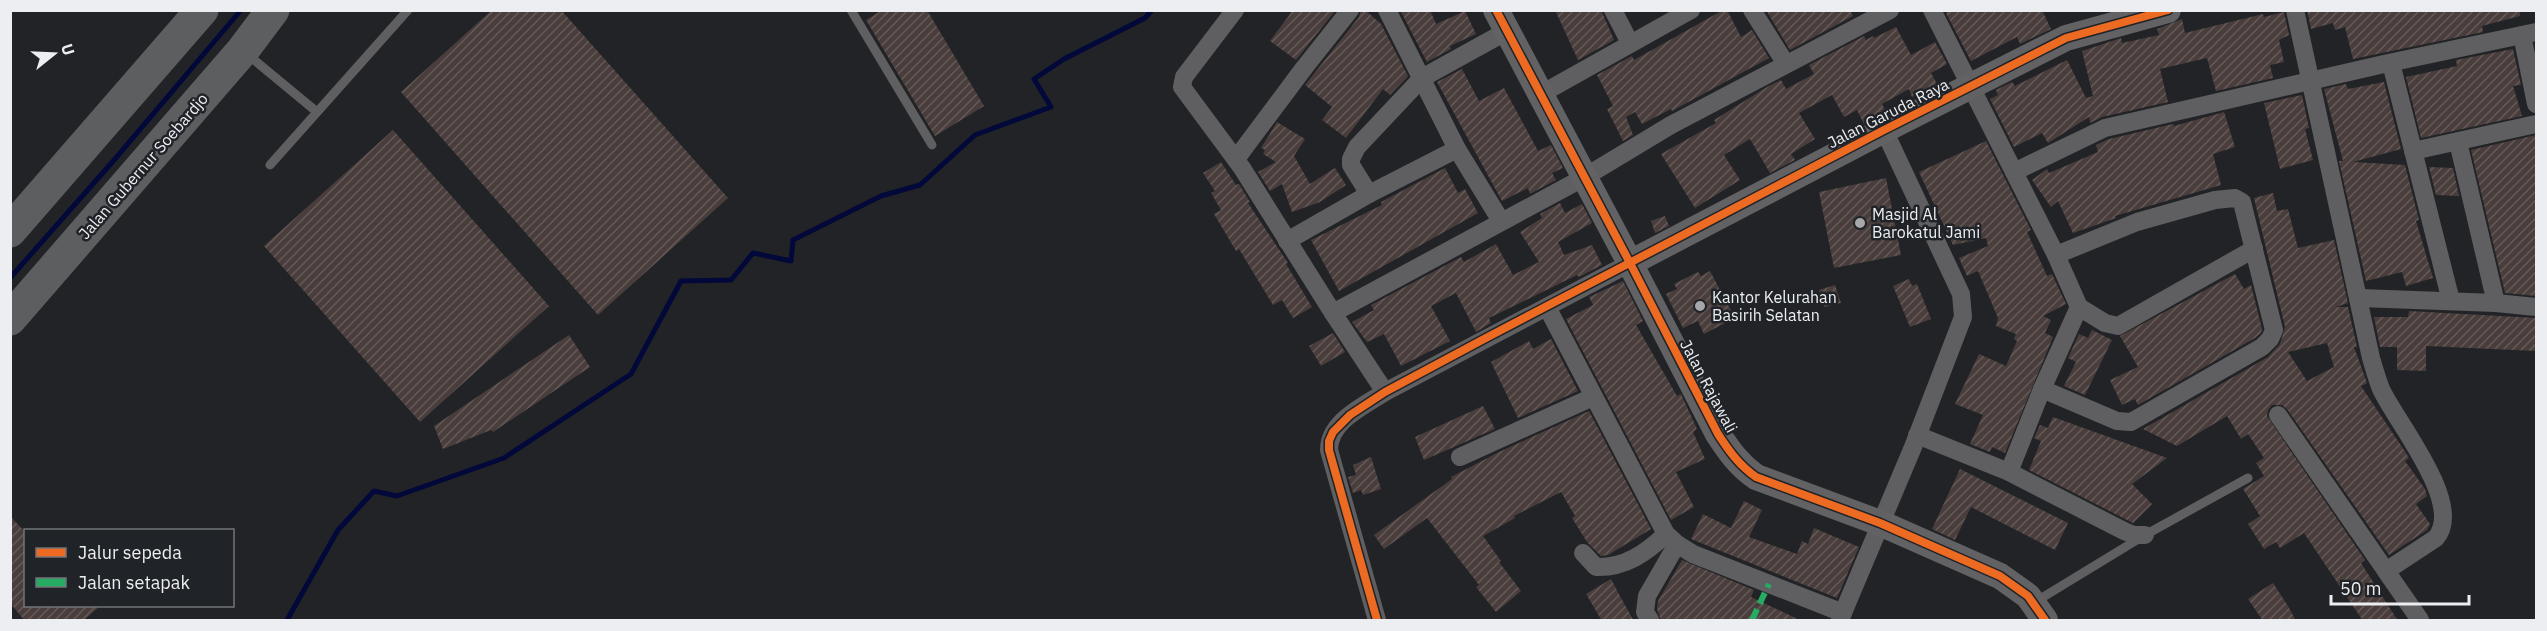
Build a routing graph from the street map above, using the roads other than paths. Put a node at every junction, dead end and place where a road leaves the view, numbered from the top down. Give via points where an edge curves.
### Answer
1 (202, 10) edge
2 (273, 10) edge
3 (408, 10) edge
4 (850, 10) edge
5 (1234, 10) edge
6 (1350, 10) edge
7 (1387, 10) edge
8 (1612, 10) edge
9 (1691, 10) edge
10 (1752, 10) edge
11 (1890, 10) edge
12 (1932, 10) edge
13 (2168, 10) edge
14 (2295, 10) edge
15 (1860, 17) edge
16 (1502, 21) edge
17 (2529, 34) edge
18 (1630, 43) junction
19 (243, 50) junction
20 (2391, 63) junction
21 (1786, 64) junction
22 (1422, 78) junction
23 (2311, 81) junction
24 (1971, 86) junction
25 (1541, 94) junction
26 (2536, 104) edge
27 (317, 112) junction
28 (2536, 124) edge
29 (1884, 130) junction
30 (2458, 142) junction
31 (932, 145) dead end
32 (1457, 149) junction
33 (2413, 151) junction
34 (1236, 159) junction
35 (270, 165) dead end
36 (2014, 172) junction
37 (1583, 178) junction
38 (1369, 194) junction
39 (1501, 221) junction
40 (10, 231) edge
41 (1287, 241) junction
42 (2254, 249) junction
43 (2056, 255) junction
44 (1630, 263) junction
45 (2360, 298) junction
46 (2451, 301) junction
47 (2496, 303) junction
48 (1547, 307) junction
49 (2079, 307) junction
50 (2536, 307) edge
51 (1333, 313) junction
52 (10, 319) edge
53 (2042, 389) junction
54 (1385, 392) junction
55 (1593, 397) junction
56 (2278, 414) dead end
57 (1917, 435) junction
58 (1460, 458) dead end
59 (2009, 472) junction
60 (2248, 478) dead end
61 (1880, 523) junction
62 (2145, 535) junction
63 (1671, 539) junction
64 (1582, 553) dead end
65 (2386, 572) junction
66 (2039, 612) edge
67 (1842, 617) edge
68 (1377, 621) edge
69 (1650, 621) edge
70 (2420, 621) edge

1 - 40 highway
2 - 19 highway, Jalan Gubernur Soebardjo
3 - 27 lane
4 - 31 lane
5 - 34 street via 1182,82
6 - 34 street
7 - 22 street
8 - 18 street
9 - 18 street
10 - 21 street
11 - 15 street
12 - 24 street
13 - 24 street, Jalan Garuda Raya via 2066,38
14 - 23 street
15 - 21 street
16 - 22 street
16 - 25 street, Jalan Rajawali
17 - 20 street
17 - 26 street
18 - 25 street
19 - 27 lane
19 - 52 highway, Jalan Gubernur Soebardjo
20 - 23 street
20 - 33 street
21 - 37 street via 1671,125
22 - 32 street
22 - 38 street via 1353,153 1353,169
23 - 36 street via 2105,128
23 - 45 street
24 - 29 street, Jalan Garuda Raya
24 - 36 street
25 - 37 street, Jalan Rajawali
27 - 35 lane
28 - 30 street
29 - 44 street, Jalan Garuda Raya
29 - 57 street via 1962,300 1963,317
30 - 33 street
30 - 47 street
32 - 38 street
32 - 39 street
33 - 46 street
34 - 41 street
36 - 43 street
37 - 39 street
37 - 44 street, Jalan Rajawali
38 - 41 street
39 - 51 street
41 - 51 street
42 - 43 street via 2242,202 2225,198 2137,222
42 - 49 street via 2118,326
42 - 53 street via 2274,324 2273,334 2262,347 2131,422 2117,421
43 - 49 street
44 - 48 street
44 - 61 street, Jalan Rajawali via 1718,434 1743,468 1756,477
45 - 46 street
45 - 65 street via 2381,388 2428,469 2444,522 2436,538
46 - 47 street
47 - 50 street
48 - 54 street
48 - 55 street
49 - 53 street
51 - 54 street
53 - 59 street
54 - 68 street via 1350,415 1329,441
55 - 58 street
55 - 63 street
56 - 65 street
57 - 59 street
57 - 61 street
59 - 62 street via 2134,536
60 - 62 lane
61 - 66 street, Jalan Rajawali via 2000,576 2028,596
61 - 67 street
62 - 66 lane
63 - 64 street via 1617,564 1596,567
63 - 67 street via 1693,554
63 - 69 street via 1647,596 1645,612
65 - 70 street

